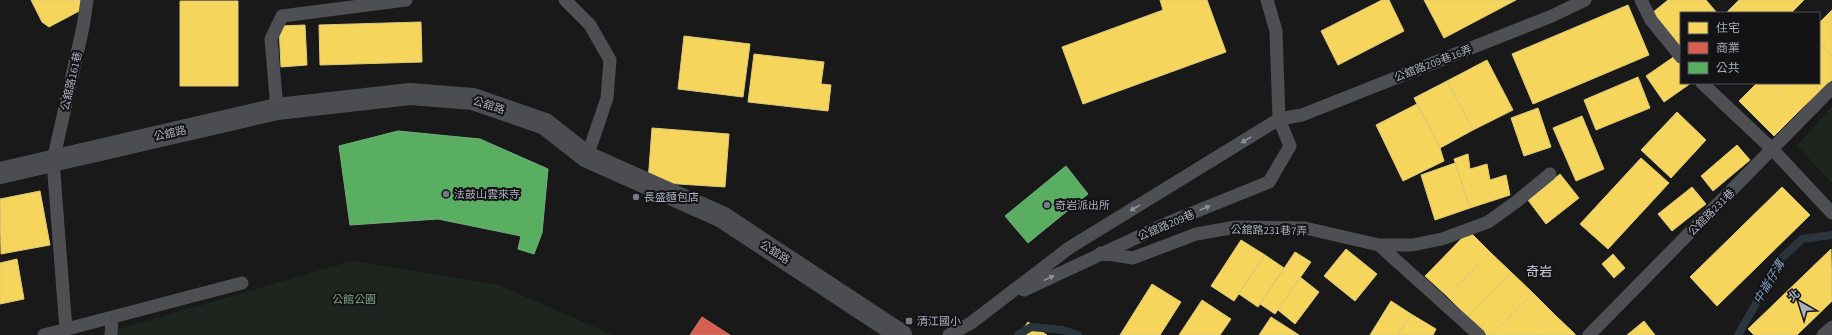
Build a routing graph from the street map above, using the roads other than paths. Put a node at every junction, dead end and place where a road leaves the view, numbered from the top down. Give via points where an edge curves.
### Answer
1 (87, 0) edge
2 (406, 0) edge
3 (565, 0) edge
4 (1267, 0) edge
5 (1586, 0) edge
6 (1641, 0) edge
7 (1680, 56) edge
8 (1703, 84) edge
9 (1832, 88) edge
10 (277, 109) junction
11 (1279, 119) junction
12 (1773, 150) junction
13 (587, 157) junction
14 (53, 161) junction
15 (0, 173) edge
16 (1550, 174) dead end
17 (1832, 213) edge
18 (1379, 245) junction
19 (1100, 253) junction
20 (242, 283) dead end
21 (1001, 301) junction
22 (112, 318) junction
23 (1832, 326) edge
24 (66, 330) junction
25 (44, 335) edge
26 (111, 335) edge
27 (901, 335) edge
28 (949, 335) edge
29 (1479, 335) edge
30 (1589, 335) edge
31 (1824, 335) edge

1 - 14 lane, 公舘路161巷
2 - 10 lane via 282,16 271,39
3 - 13 lane via 590,24 610,60 607,98
4 - 11 lane, 公舘路209巷 via 1276,31
5 - 11 lane, 公舘路209巷16弄 via 1552,16 1302,115
6 - 7 lane via 1651,20
8 - 12 lane
9 - 12 lane, 公舘路231巷
10 - 13 street, 公舘路 via 410,94 473,99 545,124
10 - 14 street, 公舘路
19 -> 11 lane, 公舘路209巷 via 1269,182 1290,146
11 -> 21 lane, 公舘路209巷 via 1069,248
12 - 17 lane
12 - 30 lane, 公舘路231巷
13 - 27 street, 公舘路 via 722,217
14 - 15 street, 公舘路
14 - 24 lane, 公舘路161巷
16 - 18 lane via 1488,222 1442,240 1412,245
18 - 19 lane, 公舘路231巷7弄 via 1305,228 1236,227 1196,234 1133,258
18 - 29 lane, 公舘路231巷7弄
21 -> 19 lane, 公舘路209巷
20 - 22 lane
21 - 28 lane, 公舘路209巷
22 - 24 lane
22 - 26 lane
23 - 31 lane
24 - 25 lane

